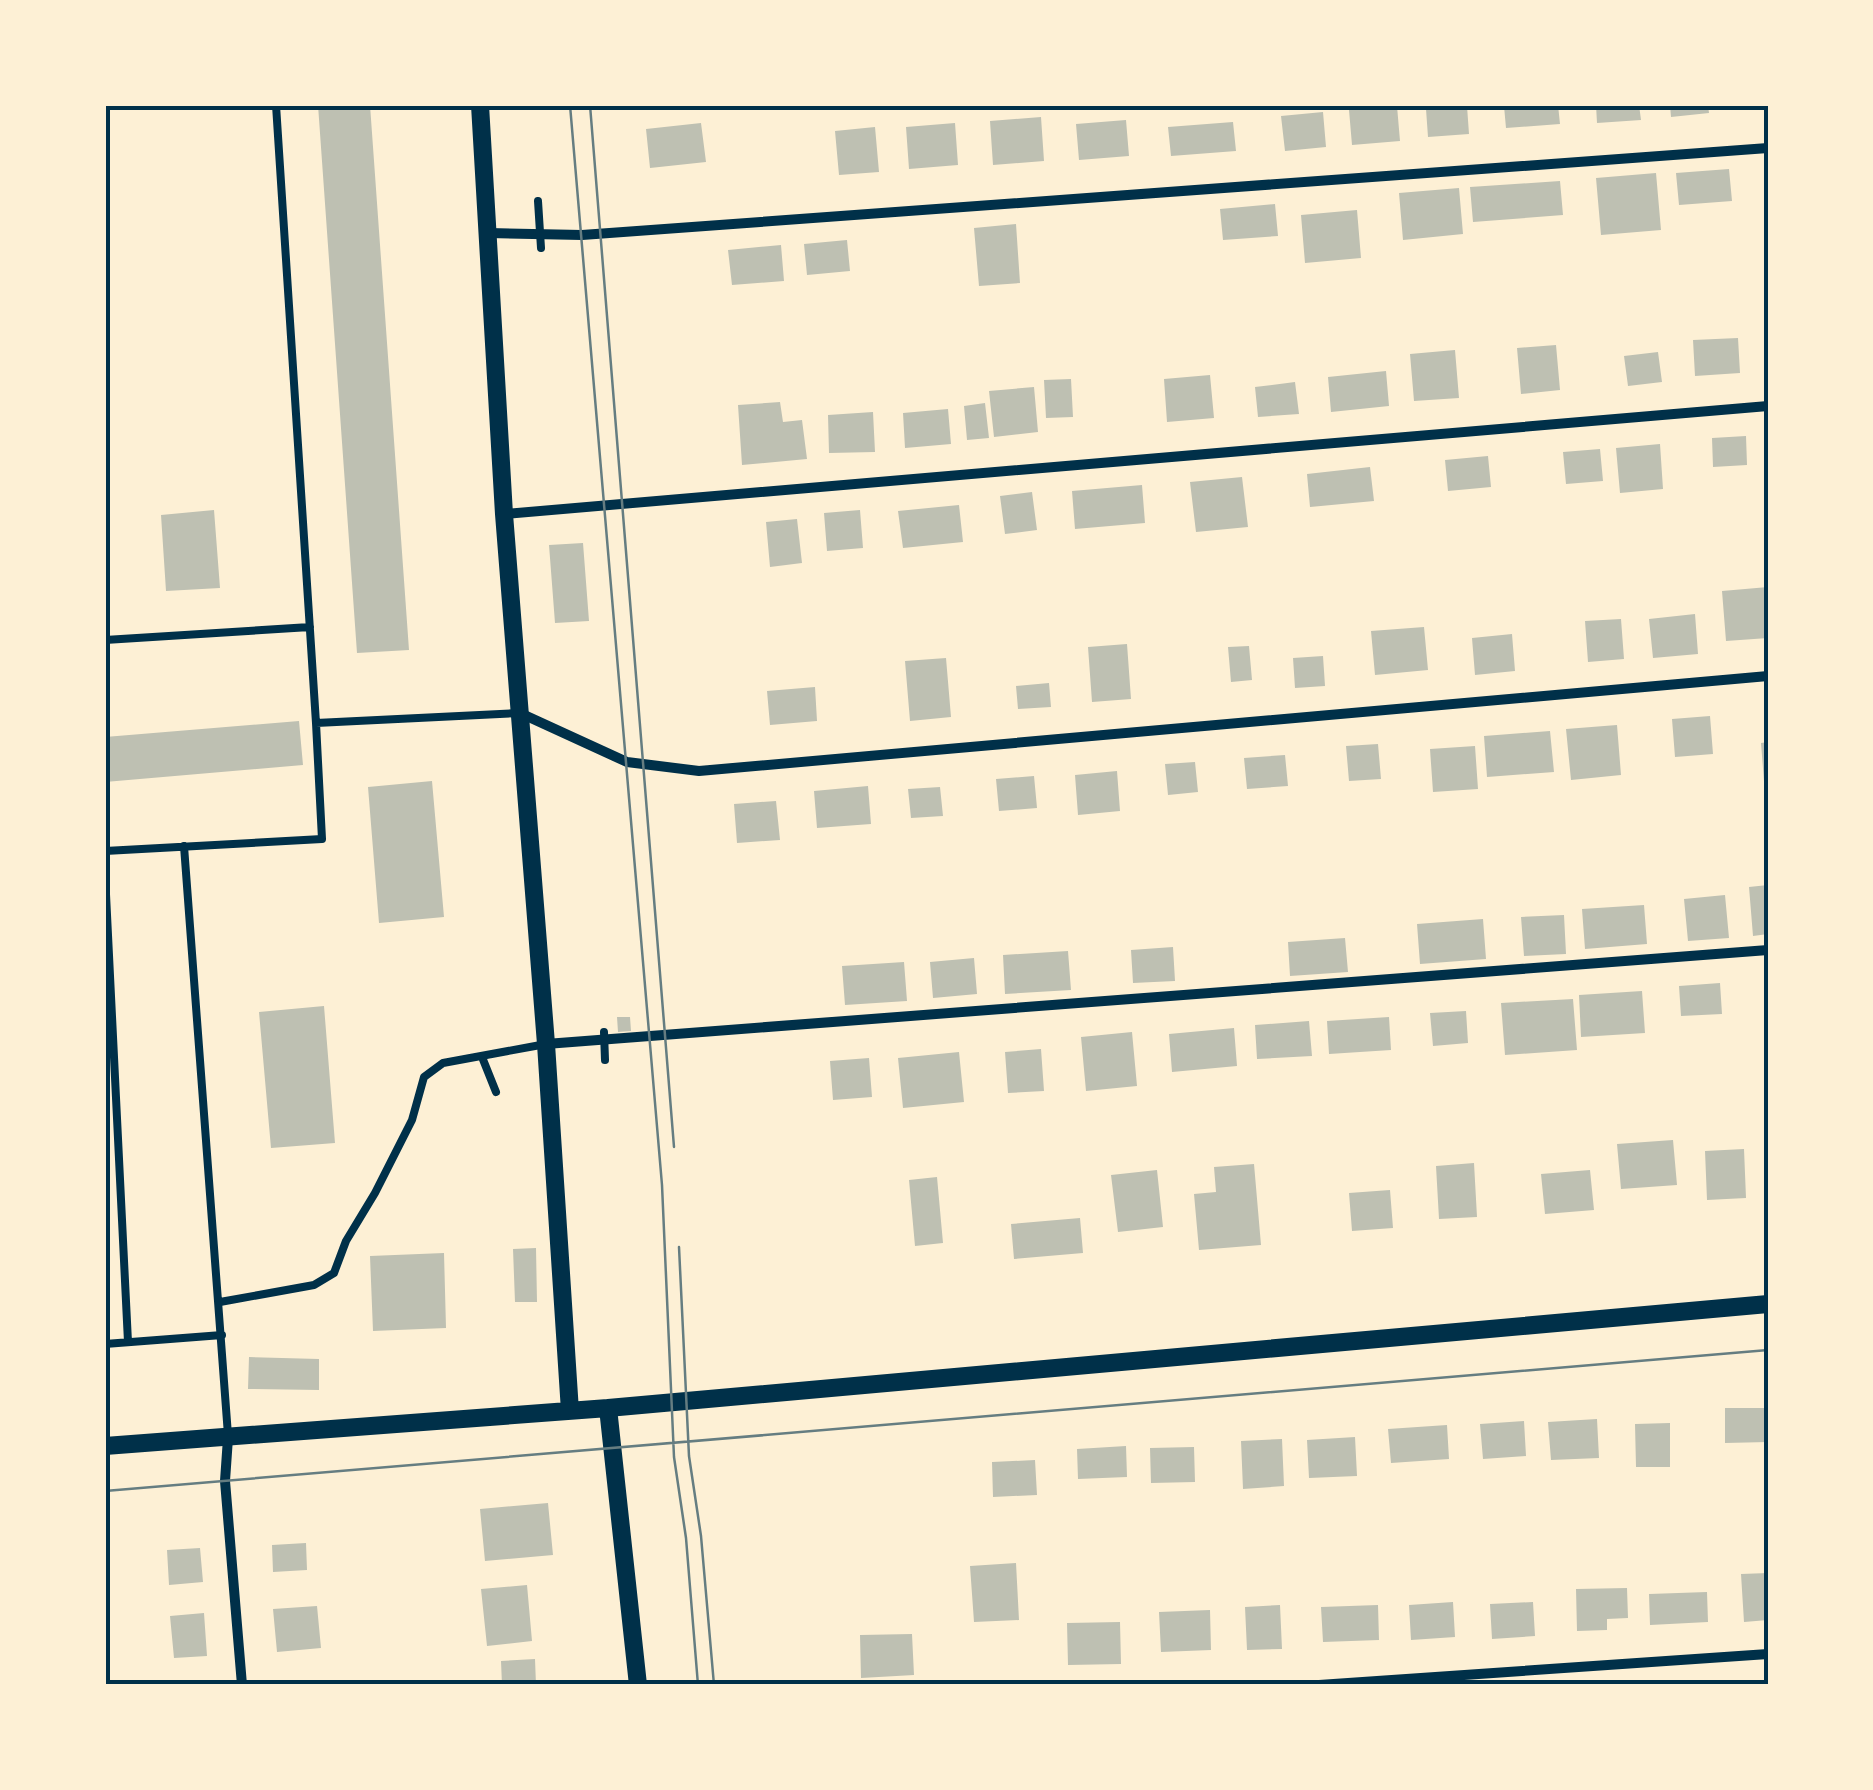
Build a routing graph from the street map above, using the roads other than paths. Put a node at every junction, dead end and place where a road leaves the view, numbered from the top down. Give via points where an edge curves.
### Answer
1 (276, 105) edge
2 (480, 105) edge
3 (1768, 148) edge
4 (538, 201) dead end
5 (489, 233) junction
6 (540, 234) junction
7 (540, 248) dead end
8 (1768, 406) edge
9 (504, 514) junction
10 (310, 627) junction
11 (105, 640) edge
12 (1768, 676) edge
13 (519, 713) junction
14 (316, 722) junction
15 (184, 846) junction
16 (105, 850) edge
17 (105, 874) edge
18 (1768, 950) edge
19 (604, 1036) junction
20 (546, 1044) junction
21 (482, 1057) junction
22 (605, 1060) dead end
23 (496, 1092) dead end
24 (220, 1302) junction
25 (1768, 1304) edge
26 (222, 1335) junction
27 (128, 1342) junction
28 (105, 1344) edge
29 (608, 1408) junction
30 (570, 1411) junction
31 (228, 1438) junction
32 (105, 1446) edge
33 (1768, 1654) edge
34 (242, 1685) edge
35 (638, 1685) edge
36 (1319, 1685) edge

1 - 10 lane
2 - 5 street
3 - 6 street
4 - 6 lane
5 - 6 street
5 - 9 street
6 - 7 lane
8 - 9 street
9 - 13 street
10 - 11 lane
10 - 14 lane
12 - 13 street via 700,771 627,762
13 - 14 lane
13 - 20 street
14 - 15 lane via 322,839
15 - 16 lane
15 - 24 lane
17 - 27 lane
18 - 19 street
19 - 20 street
19 - 22 lane
20 - 21 lane
20 - 30 street
21 - 23 lane
21 - 24 lane via 443,1062 424,1076 412,1120 334,1273 314,1285
24 - 26 lane
25 - 29 street
26 - 27 lane
26 - 31 lane
27 - 28 lane
29 - 30 street
29 - 35 street
30 - 31 street
31 - 32 street
31 - 34 street via 225,1481
33 - 36 street

